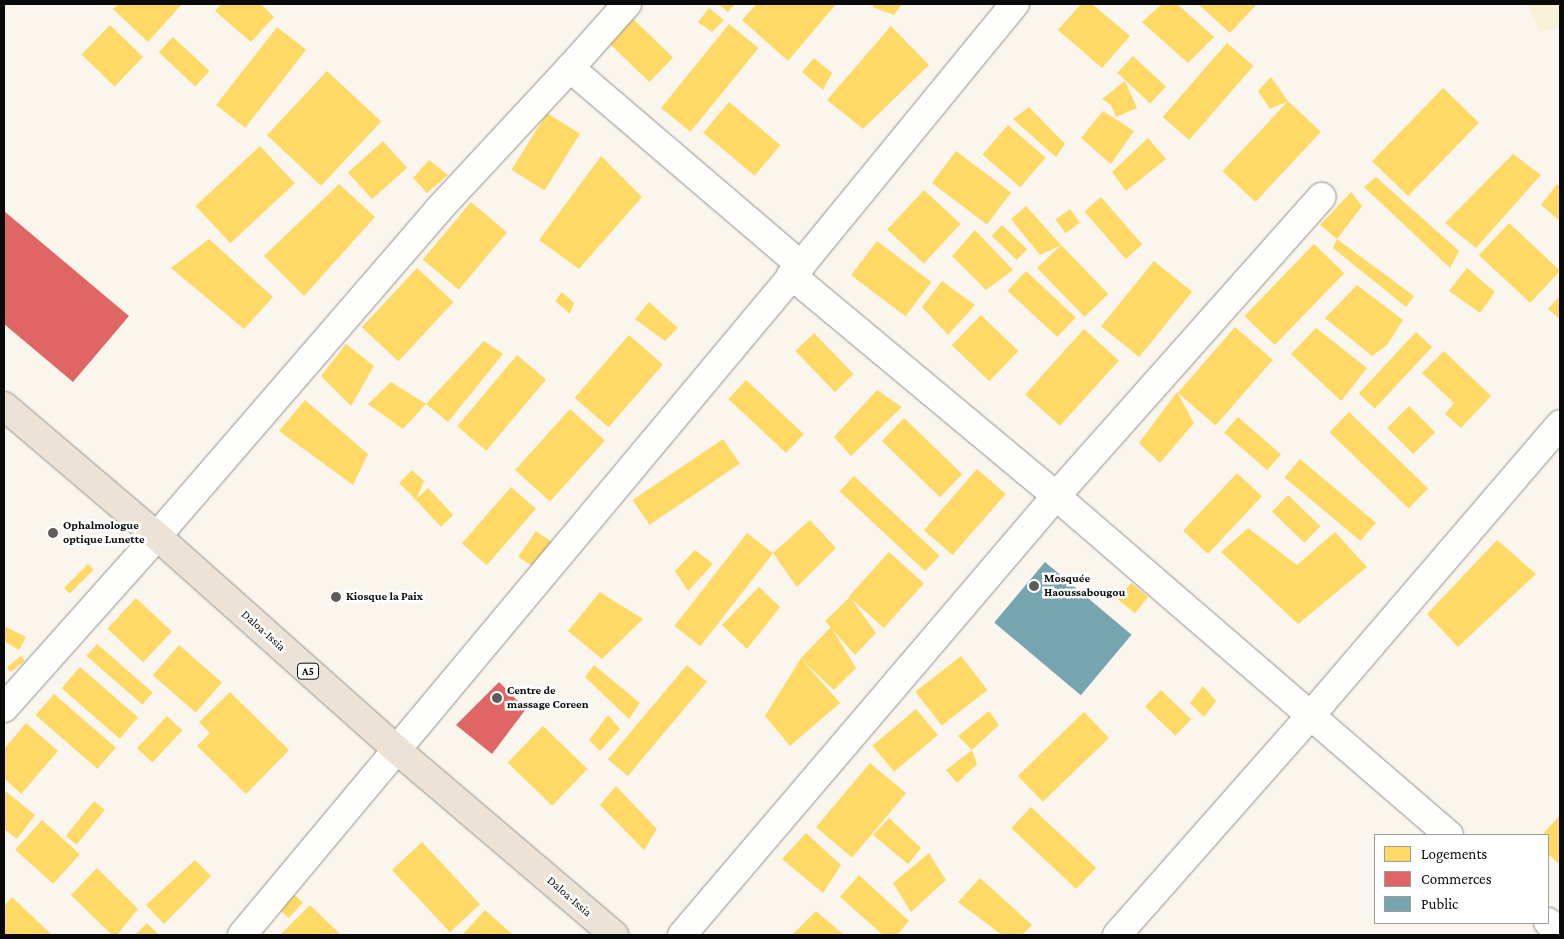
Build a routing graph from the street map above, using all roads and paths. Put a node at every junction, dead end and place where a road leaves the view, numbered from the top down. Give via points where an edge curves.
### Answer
1 (627, 4) edge
2 (1015, 4) edge
3 (570, 68) junction
4 (1321, 196) dead end
5 (796, 270) junction
6 (4, 406) edge
7 (1560, 424) edge
8 (1056, 496) junction
9 (157, 536) junction
10 (4, 708) edge
11 (1311, 715) junction
12 (397, 750) junction
13 (1448, 834) edge
14 (242, 935) edge
15 (614, 935) edge
16 (682, 935) edge
17 (1116, 935) edge

1 - 3 street
2 - 5 street
3 - 5 street
3 - 9 street via 439,209
4 - 8 street
5 - 8 street
5 - 12 street
6 - 9 main road, Daloa-Issia / A5
7 - 11 street
8 - 11 street
8 - 16 street
9 - 10 street
9 - 12 main road, Daloa-Issia / A5
11 - 13 street
11 - 17 street
12 - 14 street
12 - 15 main road, Daloa-Issia / A5

